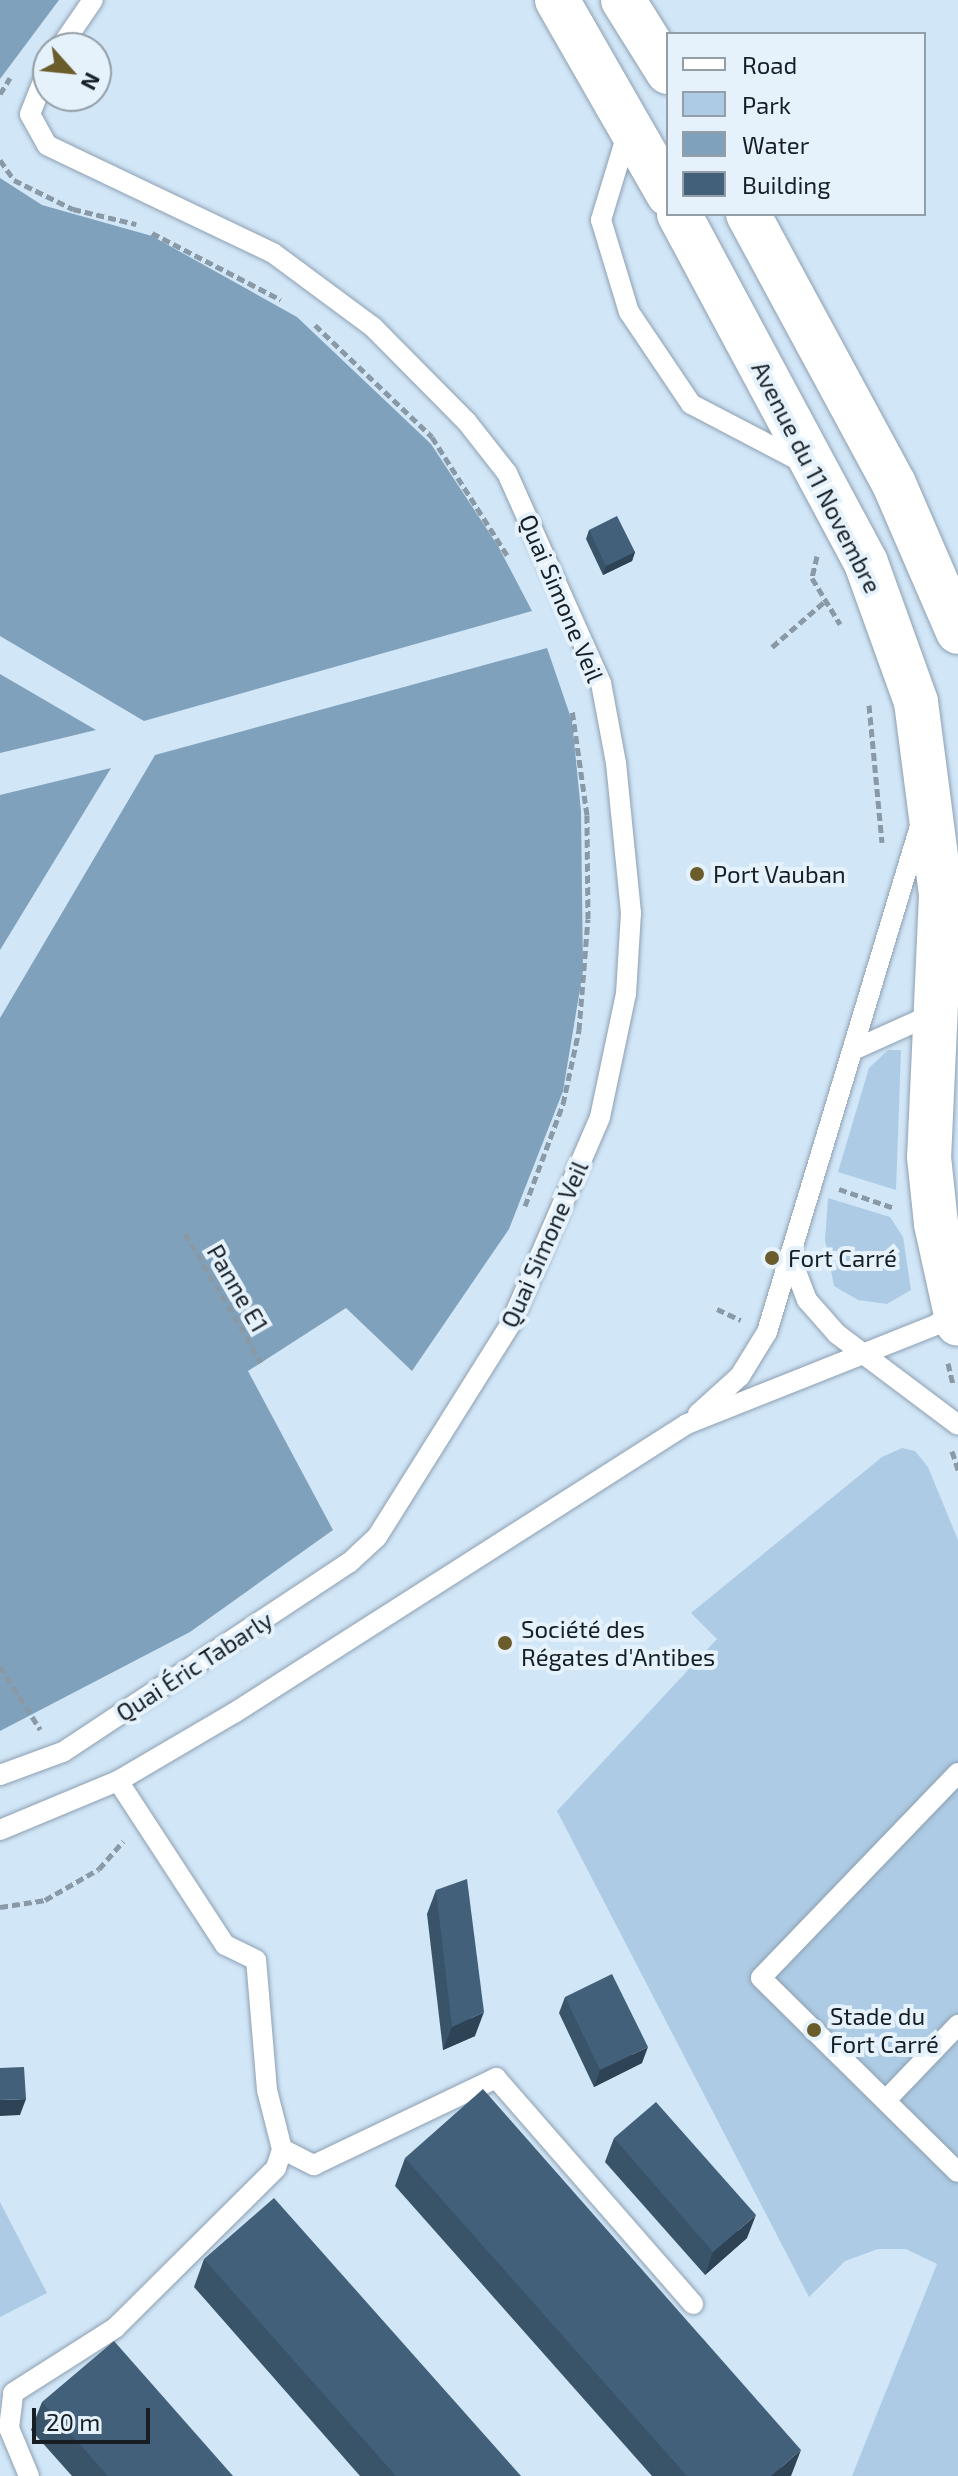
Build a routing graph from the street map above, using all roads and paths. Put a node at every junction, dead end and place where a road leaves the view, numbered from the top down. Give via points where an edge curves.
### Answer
1 (93, 0) edge
2 (557, 0) edge
3 (623, 0) edge
4 (71, 32) edge
5 (666, 69) edge
6 (32, 109) edge
7 (631, 123) junction
8 (0, 160) edge
9 (666, 190) edge
10 (680, 216) edge
11 (749, 216) edge
12 (288, 304) dead end
13 (310, 320) dead end
14 (813, 466) junction
15 (512, 563) dead end
16 (811, 566) dead end
17 (824, 602) junction
18 (958, 632) edge
19 (848, 639) dead end
20 (772, 647) dead end
21 (866, 692) dead end
22 (570, 700) dead end
23 (931, 792) junction
24 (880, 854) dead end
25 (945, 1019) edge
26 (853, 1050) junction
27 (815, 1181) junction
28 (898, 1209) dead end
29 (552, 1230) junction
30 (185, 1233) dead end
31 (792, 1261) junction
32 (717, 1309) dead end
33 (952, 1315) edge
34 (749, 1323) dead end
35 (860, 1353) junction
36 (261, 1362) dead end
37 (958, 1400) edge
38 (687, 1424) junction
39 (958, 1425) edge
40 (951, 1450) dead end
41 (958, 1470) edge
42 (377, 1537) joint
43 (0, 1666) edge
44 (30, 1720) dead end
45 (958, 1773) edge
46 (0, 1775) edge
47 (118, 1781) junction
48 (135, 1807) junction
49 (0, 1830) edge
50 (0, 1907) edge
51 (958, 2025) edge
52 (887, 2099) junction
53 (282, 2149) junction
54 (958, 2172) edge
55 (693, 2304) dead end
56 (5, 2417) edge
57 (29, 2476) edge

1 - 4 lane
2 - 7 main road
3 - 5 main road
6 - 29 lane, Quai Simone Veil via 38,134 60,153 273,253 361,317 467,422 514,486 601,683 629,869 627,981 600,1117
7 - 9 main road
7 - 14 lane via 601,220 629,312 691,404
8 - 12 path via 14,180 73,209 134,223
10 - 14 main road, Avenue du 11 Novembre
11 - 18 main road via 894,484
13 - 15 path via 432,437
14 - 23 main road, Avenue du 11 Novembre via 866,563 901,654 916,702
16 - 17 path
17 - 19 path
17 - 20 path
21 - 24 path via 879,778
22 - 29 path via 587,815 588,919 581,1017 563,1104 523,1214
23 - 25 main road, Avenue du 11 Novembre
23 - 26 lane
25 - 26 lane
25 - 33 main road, Avenue du 11 Novembre via 929,1157
26 - 27 lane
27 - 28 path
27 - 31 lane
29 - 42 lane, Quai Simone Veil via 511,1323
30 - 36 path, Panne E1
31 - 35 lane via 807,1300
31 - 38 lane via 767,1332 740,1376
32 - 34 path
33 - 35 lane
33 - 37 path
35 - 38 lane
35 - 39 lane
38 - 47 lane via 234,1713
40 - 41 path
42 - 46 lane, Quai Éric Tabarly via 349,1563 63,1752
43 - 44 path
45 - 52 lane via 761,1978
47 - 48 lane
47 - 49 lane
48 - 50 path via 125,1838 99,1869 45,1900
48 - 53 lane via 225,1945 256,1960 267,2090
51 - 52 lane
52 - 54 lane
53 - 55 lane via 314,2165 496,2078
53 - 56 lane via 276,2168 115,2328 13,2393
56 - 57 lane

